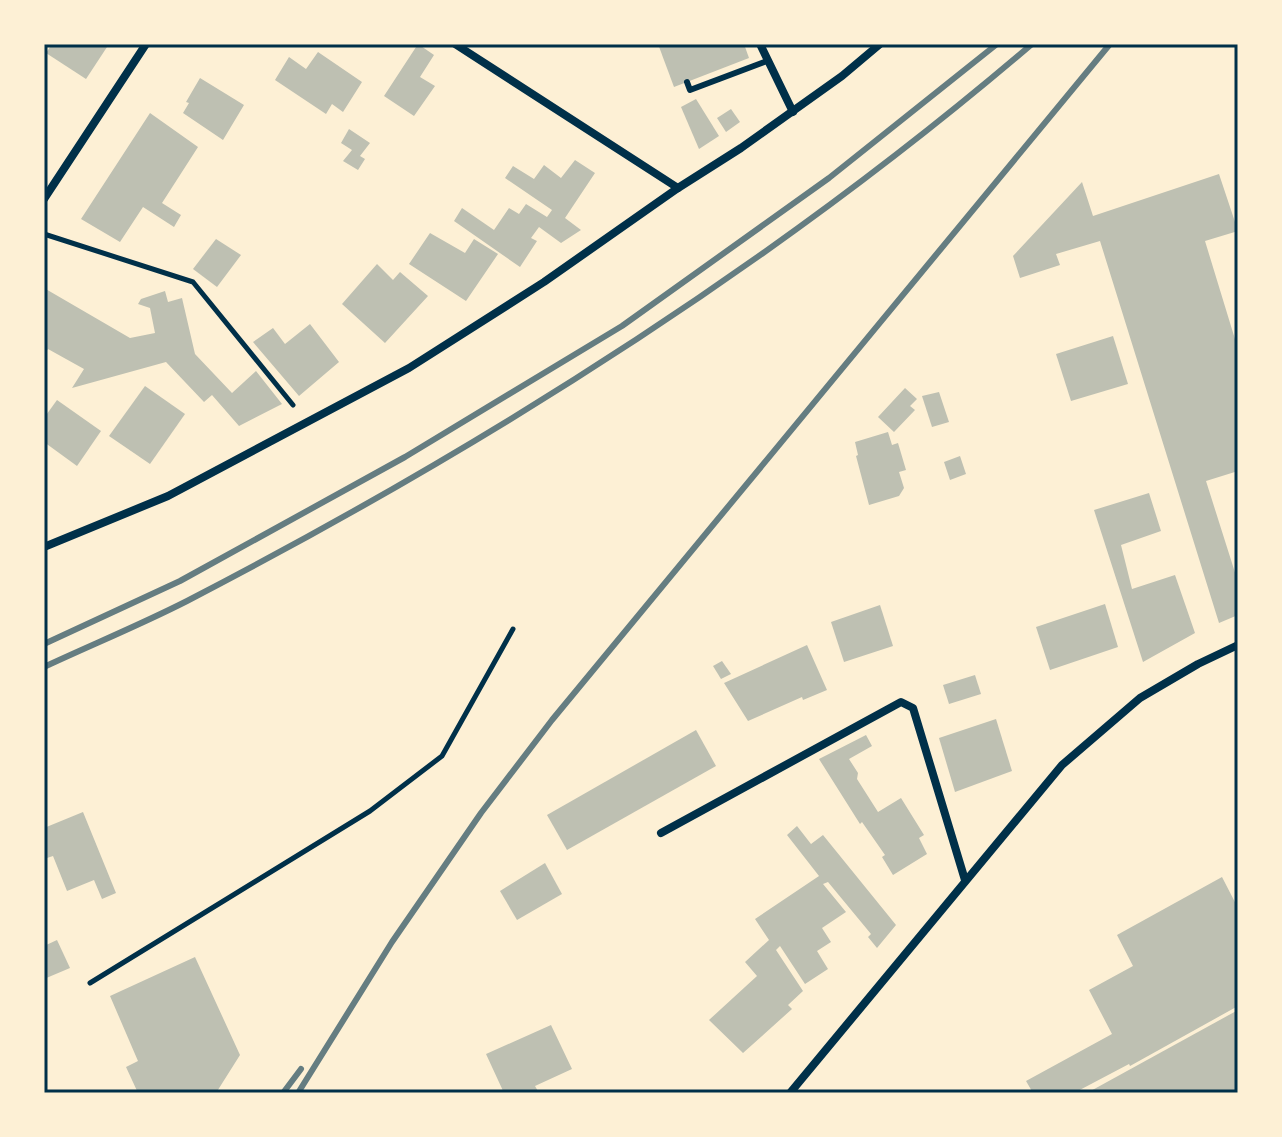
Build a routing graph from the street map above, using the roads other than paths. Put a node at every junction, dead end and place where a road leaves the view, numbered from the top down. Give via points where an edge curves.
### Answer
1 (146, 44) edge
2 (455, 44) edge
3 (760, 44) edge
4 (880, 44) edge
5 (767, 61) junction
6 (687, 82) dead end
7 (793, 112) junction
8 (678, 188) junction
9 (44, 199) edge
10 (44, 547) edge
11 (1238, 645) edge
12 (661, 833) dead end
13 (965, 880) junction
14 (790, 1093) edge

1 - 9 street
2 - 8 street
3 - 5 street
4 - 7 street
5 - 6 lane via 690,90
5 - 7 street
7 - 8 street
8 - 10 street via 409,368 168,496
11 - 13 street via 1140,698 1062,765
12 - 13 street via 901,702 913,708
13 - 14 street

